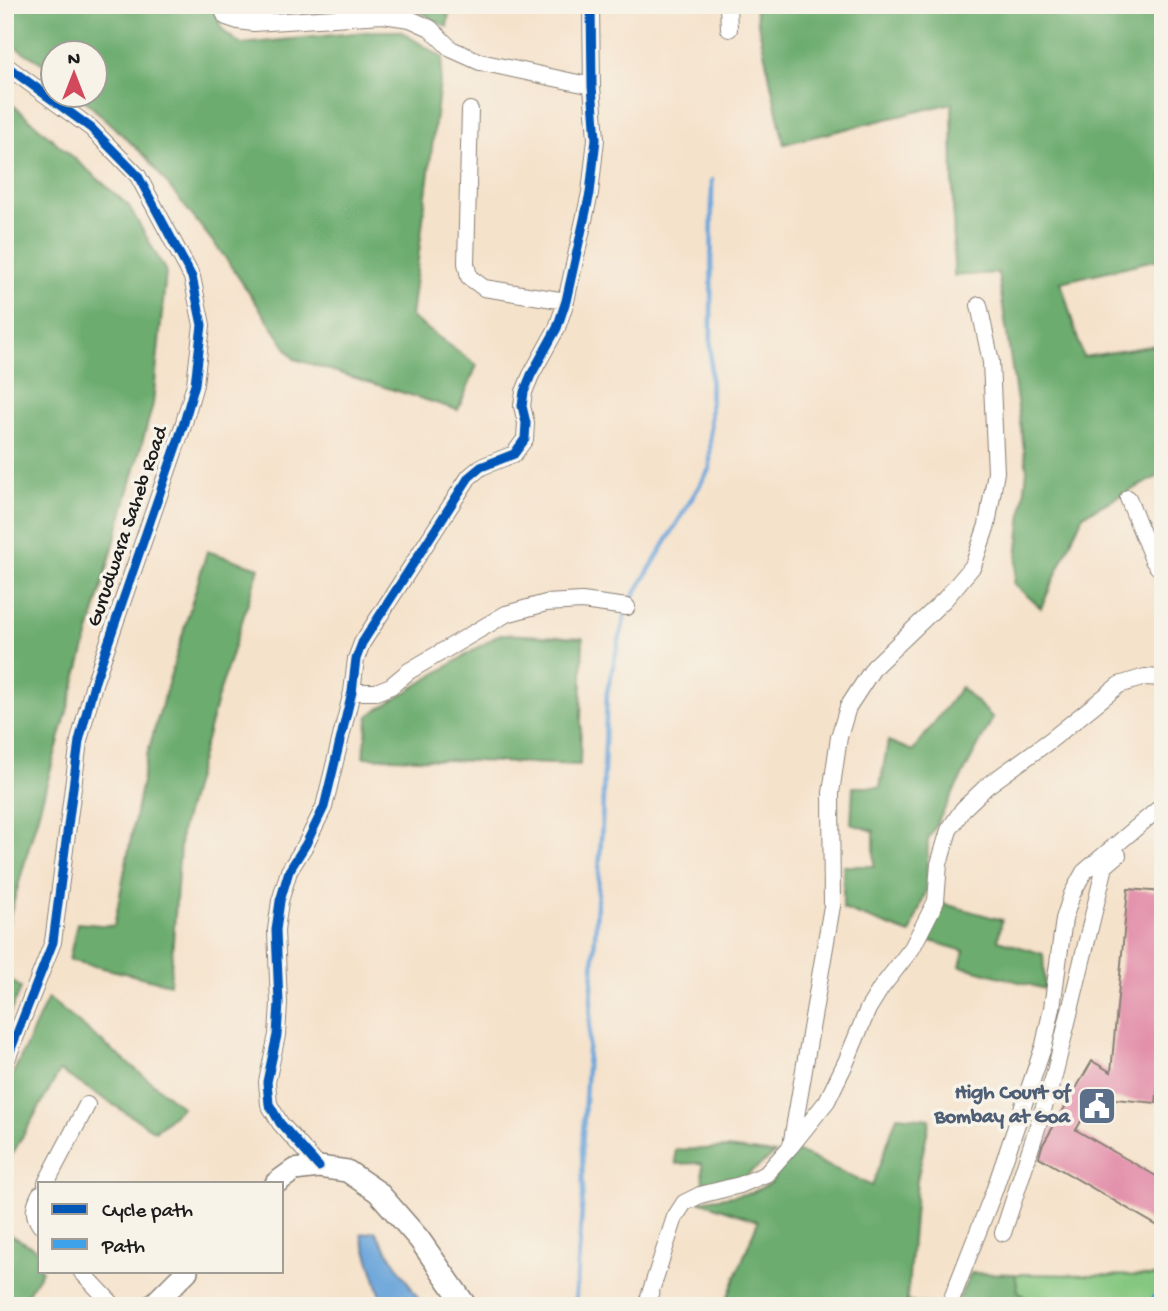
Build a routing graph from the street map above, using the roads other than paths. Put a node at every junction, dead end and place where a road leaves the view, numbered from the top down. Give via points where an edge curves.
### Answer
1 (220, 5) edge
2 (591, 5) edge
3 (728, 5) edge
4 (729, 29) dead end
5 (5, 65) edge
6 (592, 86) junction
7 (470, 110) dead end
8 (566, 301) junction
9 (979, 305) dead end
10 (1128, 498) dead end
11 (1163, 569) edge
12 (627, 607) dead end
13 (1163, 678) edge
14 (352, 692) junction
15 (1163, 805) edge
16 (1163, 817) edge
17 (5, 1064) edge
18 (86, 1105) dead end
19 (791, 1146) junction
20 (319, 1167) junction
21 (47, 1182) edge
22 (277, 1182) edge
23 (38, 1199) edge
24 (38, 1222) edge
25 (1003, 1233) dead end
26 (82, 1272) edge
27 (186, 1272) edge
28 (156, 1305) edge
29 (114, 1306) edge
30 (466, 1306) edge
31 (646, 1306) edge
32 (949, 1306) edge

1 - 6 street via 226,17 238,22 383,15 410,19 430,28 451,49 480,62
2 - 6 street
3 - 4 street
5 - 17 street, Gurudwara Saheb Road via 91,128 138,176 192,277 202,325 195,384 183,426 94,684 79,741 53,942
6 - 8 street via 596,139 590,193
7 - 8 street via 469,277 484,288
8 - 14 street via 558,328 524,393 524,439 514,454 469,477 362,643
9 - 19 street via 992,362 996,472 987,525 973,566 874,667 848,708 831,793 832,906
10 - 11 street via 1153,560
12 - 14 street via 582,601 546,603 506,614 391,686 376,692
13 - 19 street via 1145,677 1119,685 963,809 949,830 939,864 936,901 912,948 868,1009 827,1101
14 - 20 street via 324,807 289,871 276,930 279,1003 267,1082 269,1104
15 - 32 street via 1084,872 1072,894 1044,1045
16 - 25 street via 1105,866 1054,1076
18 - 21 street
19 - 31 street via 766,1174 684,1203 675,1217
20 - 22 main road via 294,1170
20 - 30 main road via 347,1171 378,1192 419,1239
23 - 24 street via 34,1209
26 - 29 street
27 - 28 main road

